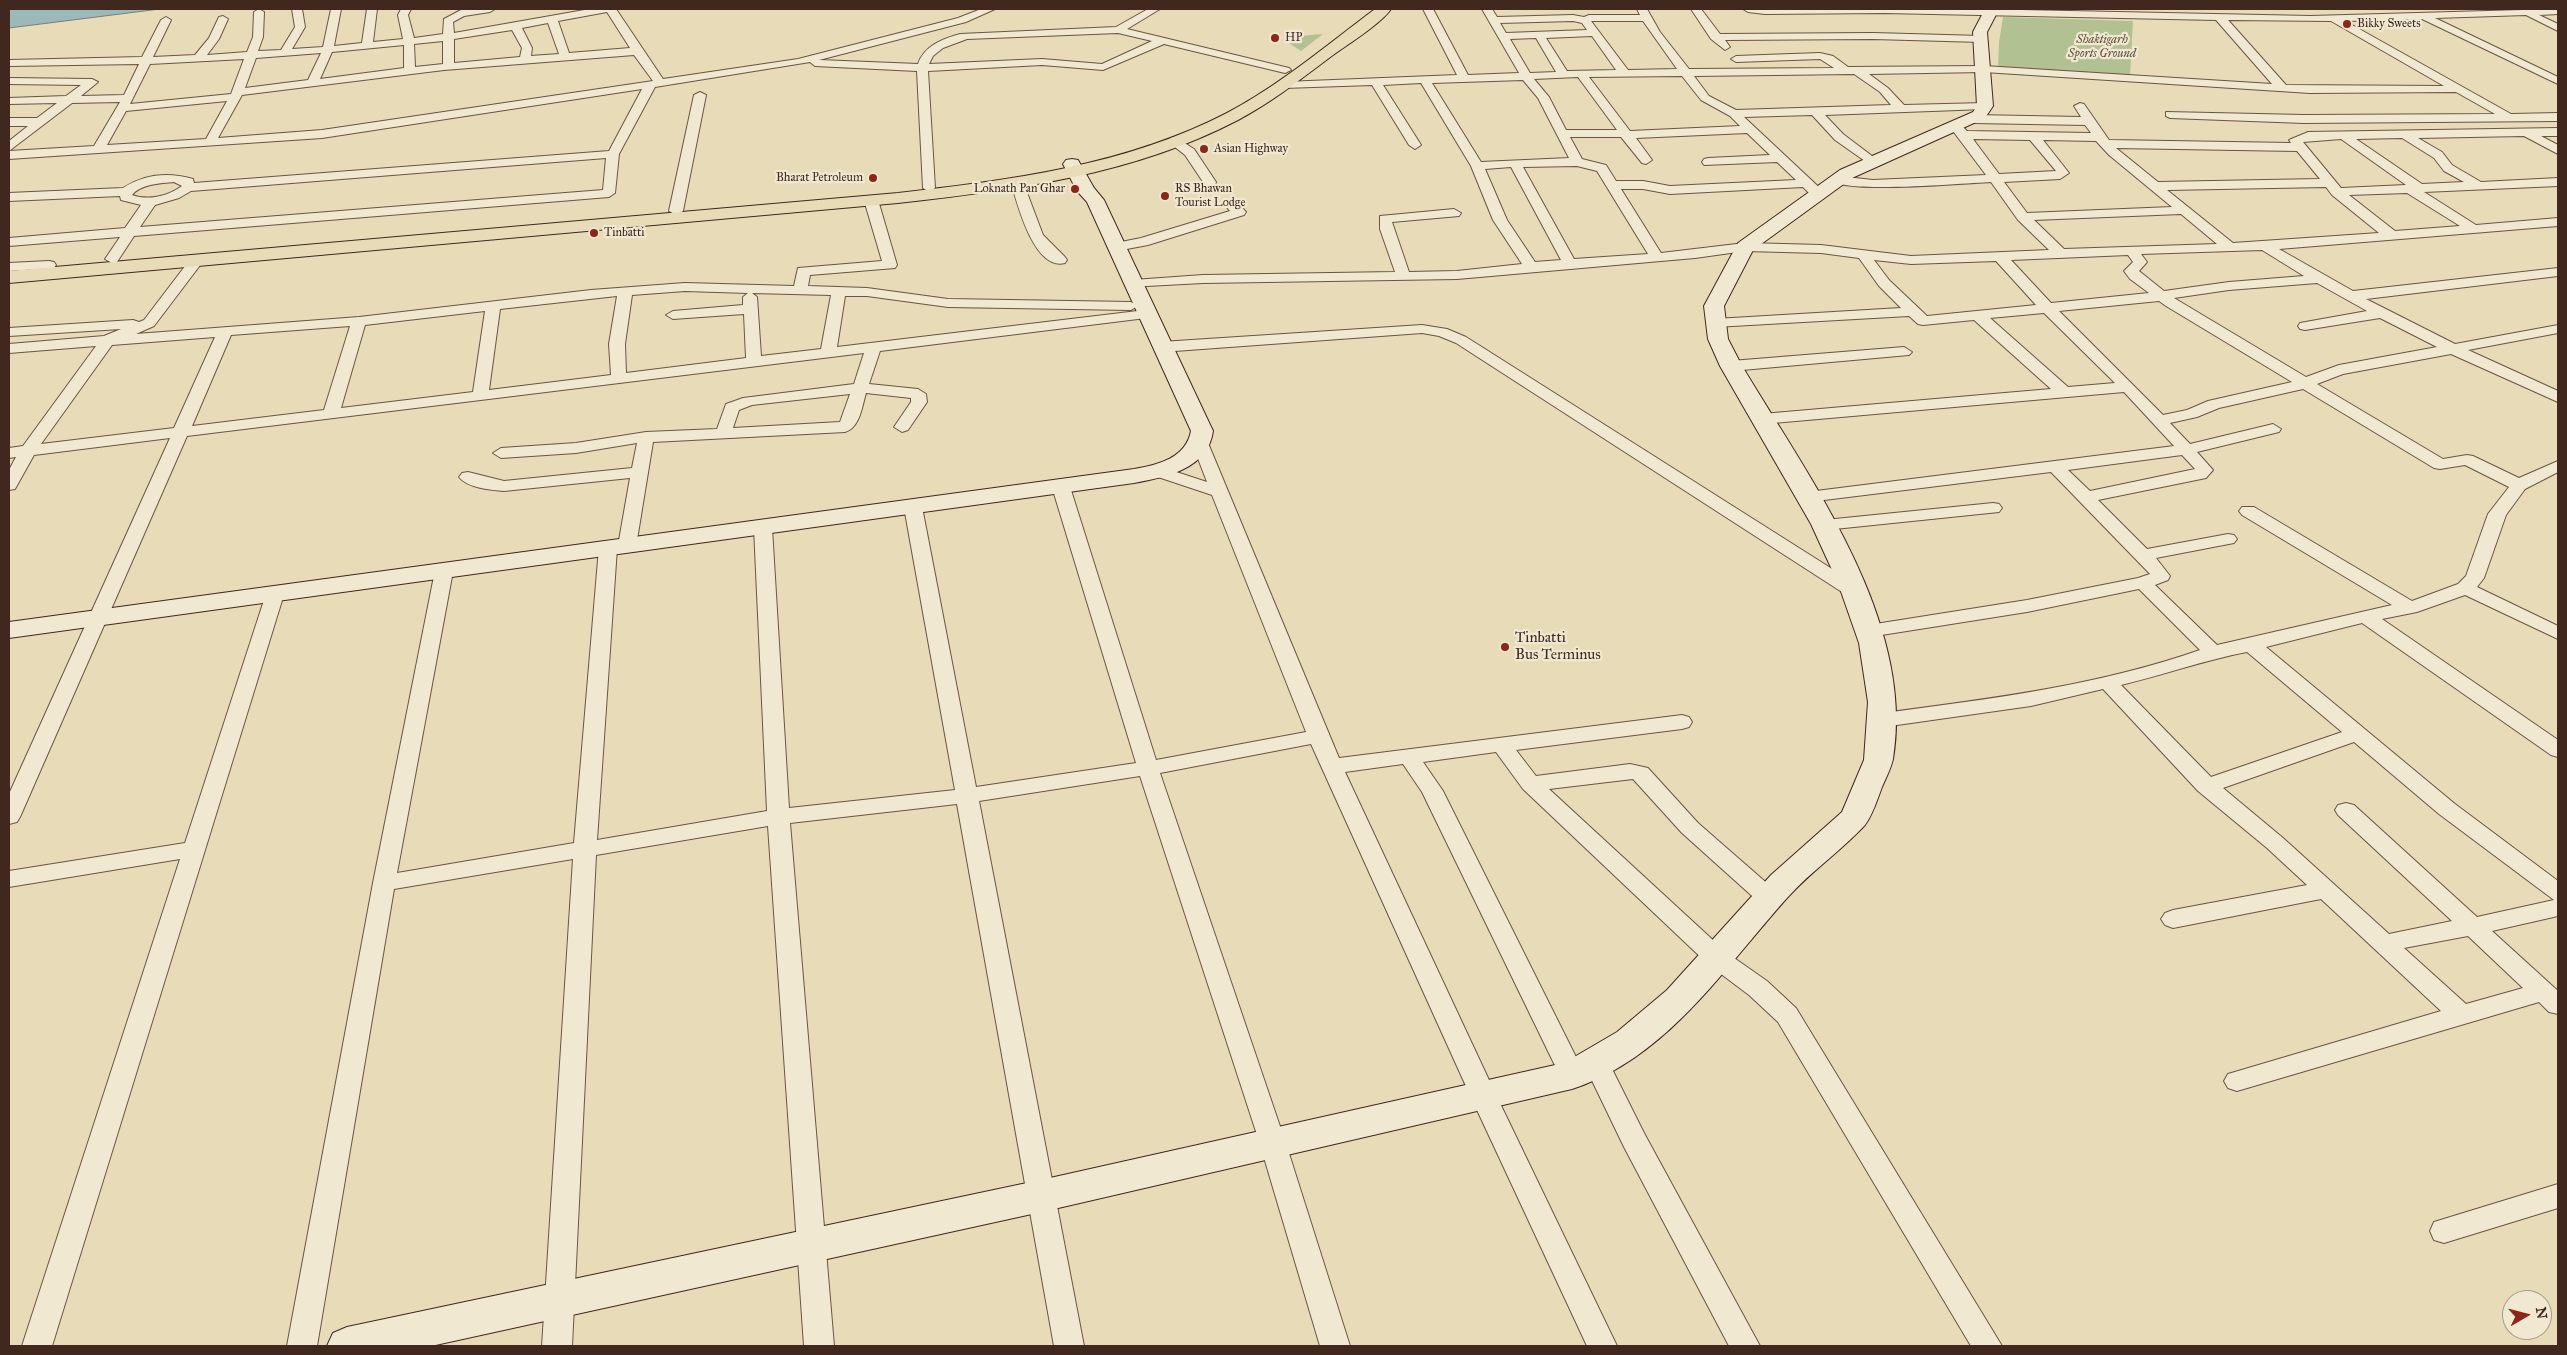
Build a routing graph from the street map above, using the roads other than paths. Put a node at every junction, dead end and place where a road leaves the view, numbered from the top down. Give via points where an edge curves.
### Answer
1 (297, 9) edge
2 (336, 9) edge
3 (372, 9) edge
4 (406, 9) edge
5 (490, 9) edge
6 (606, 9) edge
7 (611, 9) edge
8 (990, 9) edge
9 (1155, 9) edge
10 (1368, 9) edge
11 (1384, 9) edge
12 (1428, 9) edge
13 (1560, 9) edge
14 (1696, 9) edge
15 (1748, 9) edge
16 (1846, 9) edge
17 (2295, 9) edge
18 (2407, 9) edge
19 (2466, 9) edge
20 (1952, 10) edge
21 (2523, 11) edge
22 (2558, 11) edge
23 (259, 12) dead end
24 (2144, 12) edge
25 (1489, 13) edge
26 (1644, 13) edge
27 (2478, 14) junction
28 (1588, 16) edge
29 (2424, 16) junction
30 (551, 18) junction
31 (2220, 18) junction
32 (223, 19) dead end
33 (2311, 19) junction
34 (2334, 19) junction
35 (166, 20) dead end
36 (1988, 20) edge
37 (515, 25) junction
38 (2558, 28) edge
39 (1118, 30) junction
40 (1595, 33) junction
41 (1539, 35) junction
42 (1501, 36) junction
43 (447, 37) junction
44 (1715, 37) junction
45 (409, 41) junction
46 (1162, 41) junction
47 (367, 46) junction
48 (328, 49) junction
49 (637, 51) junction
50 (9, 54) edge
51 (149, 55) junction
52 (250, 55) junction
53 (287, 55) junction
54 (199, 57) junction
55 (565, 57) junction
56 (1736, 59) junction
57 (525, 60) junction
58 (798, 62) junction
59 (9, 63) edge
60 (449, 67) junction
61 (922, 68) junction
62 (1984, 69) junction
63 (1850, 70) junction
64 (410, 72) junction
65 (1685, 72) junction
66 (1749, 72) junction
67 (1624, 73) junction
68 (1563, 74) junction
69 (1581, 74) junction
70 (1526, 76) junction
71 (1281, 78) junction
72 (1464, 78) junction
73 (9, 81) edge
74 (1425, 81) junction
75 (2558, 81) edge
76 (312, 83) junction
77 (1376, 83) junction
78 (655, 84) junction
79 (2282, 88) junction
80 (2461, 89) junction
81 (236, 94) junction
82 (700, 95) dead end
83 (70, 100) junction
84 (9, 101) edge
85 (125, 103) junction
86 (2080, 106) dead end
87 (1900, 108) junction
88 (1815, 111) junction
89 (1734, 114) junction
90 (2170, 114) dead end
91 (2507, 116) junction
92 (2558, 117) edge
93 (9, 122) edge
94 (40, 122) junction
95 (1970, 122) junction
96 (2089, 122) junction
97 (1750, 129) junction
98 (2558, 132) edge
99 (2527, 133) junction
100 (1562, 134) junction
101 (1626, 134) junction
102 (2405, 135) junction
103 (2033, 136) junction
104 (2345, 136) junction
105 (2102, 140) junction
106 (1175, 141) junction
107 (204, 143) junction
108 (1415, 145) dead end
109 (9, 147) edge
110 (2298, 147) junction
111 (98, 150) junction
112 (2558, 150) edge
113 (614, 154) junction
114 (9, 155) edge
115 (1781, 158) junction
116 (1116, 160) junction
117 (1646, 160) dead end
118 (1578, 162) junction
119 (1708, 162) dead end
120 (1872, 162) junction
121 (1515, 164) junction
122 (1477, 166) junction
123 (1085, 177) junction
124 (1996, 179) junction
125 (1017, 182) junction
126 (1210, 182) dead end
127 (2558, 182) edge
128 (1613, 185) junction
129 (1820, 185) junction
130 (2154, 186) junction
131 (2479, 186) junction
132 (188, 187) junction
133 (929, 188) junction
134 (2333, 188) junction
135 (2415, 189) junction
136 (126, 192) junction
137 (9, 197) edge
138 (151, 200) junction
139 (871, 200) junction
140 (1231, 204) dead end
141 (2184, 210) junction
142 (676, 211) junction
143 (1454, 213) dead end
144 (2023, 218) junction
145 (2558, 222) edge
146 (2474, 229) junction
147 (130, 233) junction
148 (2392, 236) junction
149 (9, 242) edge
150 (1116, 246) junction
151 (2265, 246) junction
152 (1745, 247) junction
153 (2230, 247) junction
154 (2132, 251) junction
155 (2061, 253) junction
156 (1864, 255) junction
157 (1657, 257) junction
158 (2000, 257) junction
159 (112, 259) junction
160 (197, 260) junction
161 (1060, 260) dead end
162 (1570, 264) junction
163 (1531, 267) junction
164 (9, 268) edge
165 (2558, 272) edge
166 (2543, 273) junction
167 (9, 277) edge
168 (1404, 277) junction
169 (2317, 279) junction
170 (2558, 281) edge
171 (1133, 284) junction
172 (749, 288) junction
173 (801, 289) junction
174 (839, 291) junction
175 (625, 292) junction
176 (2161, 296) junction
177 (2351, 296) junction
178 (493, 305) junction
179 (2046, 307) junction
180 (750, 309) junction
181 (1144, 310) junction
182 (1911, 311) junction
183 (2383, 313) junction
184 (673, 315) dead end
185 (1977, 315) junction
186 (359, 321) junction
187 (149, 323) junction
188 (1715, 323) junction
189 (2305, 326) dead end
190 (2558, 329) edge
191 (225, 331) junction
192 (9, 332) edge
193 (194, 333) junction
194 (108, 340) junction
195 (874, 347) junction
196 (1161, 347) junction
197 (9, 348) edge
198 (2452, 349) junction
199 (1904, 352) dead end
200 (828, 353) junction
201 (754, 362) junction
202 (1731, 366) junction
203 (619, 378) junction
204 (2303, 384) junction
205 (2128, 387) junction
206 (861, 388) junction
207 (2066, 394) junction
208 (480, 396) junction
209 (2558, 397) edge
210 (331, 414) junction
211 (1762, 419) junction
212 (2160, 420) junction
213 (902, 427) dead end
214 (2272, 429) dead end
215 (182, 432) junction
216 (723, 434) junction
217 (646, 437) junction
218 (1200, 443) junction
219 (2184, 450) junction
220 (28, 451) junction
221 (9, 453) edge
222 (501, 453) dead end
223 (2054, 466) junction
224 (2558, 466) edge
225 (1158, 471) junction
226 (640, 472) junction
227 (468, 477) dead end
228 (9, 485) edge
229 (1061, 486) junction
230 (2520, 486) junction
231 (1220, 492) junction
232 (1808, 496) junction
233 (2086, 497) junction
234 (913, 507) junction
235 (1993, 508) dead end
236 (2248, 511) dead end
237 (1825, 525) junction
238 (762, 528) junction
239 (2228, 539) dead end
240 (618, 547) junction
241 (2143, 554) junction
242 (444, 571) junction
243 (2143, 583) junction
244 (2465, 588) junction
245 (1852, 590) junction
246 (276, 594) junction
247 (2410, 608) junction
248 (2365, 616) junction
249 (99, 618) junction
250 (9, 630) edge
251 (1869, 631) junction
252 (2558, 633) edge
253 (2251, 645) junction
254 (2214, 652) junction
255 (2107, 682) junction
256 (1883, 720) junction
257 (1682, 722) dead end
258 (2357, 734) junction
259 (1318, 736) junction
260 (1501, 744) junction
261 (2558, 750) edge
262 (1408, 756) junction
263 (1334, 766) junction
264 (1148, 768) junction
265 (1531, 784) junction
266 (2206, 786) junction
267 (967, 796) junction
268 (2346, 810) dead end
269 (9, 816) edge
270 (778, 817) junction
271 (194, 849) junction
272 (585, 849) junction
273 (9, 879) edge
274 (384, 883) junction
275 (2326, 890) junction
276 (2558, 893) edge
277 (1769, 898) junction
278 (2558, 906) edge
279 (2173, 919) dead end
280 (2471, 925) junction
281 (2383, 944) junction
282 (1718, 959) junction
283 (2551, 998) edge
284 (2461, 1015) junction
285 (1585, 1069) junction
286 (2238, 1081) dead end
287 (1483, 1095) junction
288 (1273, 1144) junction
289 (1041, 1196) junction
290 (2558, 1196) edge
291 (2444, 1231) dead end
292 (811, 1246) junction
293 (560, 1301) junction
294 (38, 1346) edge
295 (302, 1346) edge
296 (347, 1346) edge
297 (557, 1346) edge
298 (820, 1346) edge
299 (1070, 1346) edge
300 (1335, 1346) edge
301 (1602, 1346) edge
302 (1746, 1346) edge
303 (1987, 1346) edge

1 - 53 street via 301,24
2 - 48 street
3 - 47 street
4 - 45 street via 402,15
5 - 43 street via 467,12 450,19
6 - 30 street
7 - 49 street
8 - 58 street via 962,20
9 - 39 street
10 - 71 main road
11 - 71 main road
12 - 72 street
13 - 25 street
14 - 44 street
15 - 16 street
16 - 20 street
17 - 33 street
18 - 29 street
19 - 27 street
20 - 36 street
21 - 22 street
21 - 27 street
21 - 38 street
23 - 52 street via 259,32
24 - 31 street
24 - 36 street
25 - 28 street
25 - 42 street
26 - 28 street
26 - 65 street
27 - 29 street
28 - 40 street
29 - 34 street
29 - 75 street
30 - 37 street
30 - 55 street
31 - 33 street
31 - 79 street via 2247,44 2250,53
32 - 54 street via 214,39
33 - 34 street
34 - 80 street
35 - 51 street
36 - 44 street via 1873,36
36 - 62 street
37 - 43 street via 485,35
37 - 57 street via 527,48
39 - 46 street
39 - 61 street via 968,36 933,49 924,59
40 - 41 street
40 - 67 street
41 - 42 street
41 - 68 street
42 - 70 street
43 - 45 street
43 - 60 street
44 - 56 street
45 - 47 street
45 - 64 street
46 - 61 street via 1103,67 1042,62
46 - 71 street
47 - 48 street
48 - 53 street
48 - 76 street
49 - 55 street
49 - 78 street
50 - 51 street
51 - 54 street
51 - 59 street
51 - 85 street
52 - 53 street
52 - 54 street
52 - 81 street
55 - 57 street
56 - 63 street via 1820,56
56 - 66 street
57 - 60 street via 486,58
58 - 61 street
58 - 78 street
60 - 64 street
61 - 133 street
62 - 63 street
62 - 79 street
62 - 95 street
63 - 66 street
63 - 87 street via 1884,90
64 - 76 street
65 - 66 street
65 - 67 street
65 - 89 street via 1705,98
67 - 69 street
68 - 69 street
68 - 70 street
69 - 101 street
70 - 72 street
70 - 100 street via 1543,97
71 - 77 street
71 - 106 main road via 1231,117
71 - 123 main road via 1210,117 1142,144
72 - 74 street
73 - 83 street via 92,80
74 - 77 street
74 - 122 street
76 - 81 street via 279,82
77 - 108 street
78 - 107 street via 322,134
78 - 113 street
79 - 80 street
80 - 91 street
81 - 85 street
81 - 107 street via 213,139
82 - 142 street
83 - 84 street
83 - 85 street
83 - 94 street
85 - 111 street
86 - 96 street
87 - 88 street
87 - 95 street
88 - 89 street
88 - 120 street via 1839,137
89 - 97 street
90 - 91 street via 2304,120
91 - 92 street
93 - 94 street
94 - 109 street
95 - 96 street
95 - 103 street
95 - 120 street
95 - 124 street
96 - 105 street
97 - 101 street
97 - 115 street
98 - 99 street
99 - 102 street
99 - 112 street
100 - 101 street
100 - 118 street
101 - 117 street
102 - 104 street
102 - 131 street via 2438,155 2448,168
103 - 105 street
103 - 124 street via 2063,173
104 - 110 street via 2299,138 2294,140
104 - 135 street
105 - 110 street
105 - 130 street
106 - 116 main road
106 - 126 street via 1190,152
107 - 111 street
110 - 134 street
111 - 114 street
113 - 132 street
113 - 147 street via 609,193
115 - 119 street
115 - 129 street
116 - 123 main road
116 - 123 main road via 1098,174
118 - 121 street
118 - 128 street via 1602,168
120 - 129 street
121 - 122 street
121 - 162 street
122 - 163 street via 1500,220
123 - 125 main road via 1044,177
123 - 133 main road via 987,180
123 - 150 street
124 - 129 street
124 - 144 street
125 - 139 main road
125 - 161 street via 1033,232 1045,250
127 - 131 street
128 - 129 street via 1643,185 1670,190
128 - 157 street
129 - 152 street
130 - 134 street
130 - 141 street
131 - 135 street
132 - 136 street via 188,182 182,179 167,178 141,183
132 - 138 street via 176,194
133 - 142 main road
134 - 135 street
134 - 148 street
135 - 146 street
136 - 137 street
136 - 138 street via 130,200
138 - 147 street
139 - 160 main road via 726,213 594,230 440,239
139 - 173 street via 890,265 803,272
140 - 150 street via 1239,212 1143,242
141 - 144 street
141 - 153 street
142 - 159 main road
143 - 168 street via 1385,219 1385,230
144 - 155 street
145 - 146 street
146 - 148 street
147 - 149 street
147 - 159 street
148 - 151 street
150 - 171 street
151 - 153 street
151 - 169 street
152 - 156 street via 1786,246
152 - 157 street
152 - 188 street via 1714,306
153 - 154 street
154 - 155 street
154 - 176 street via 2140,262 2131,271
155 - 158 street
156 - 158 street via 1944,260
156 - 182 street via 1884,283
157 - 162 street
158 - 179 street
159 - 164 main road
160 - 167 main road
160 - 187 street
162 - 163 street
163 - 168 street
165 - 166 street
166 - 170 street
166 - 177 street
168 - 171 street via 1203,279
169 - 176 street via 2229,286
169 - 177 street
171 - 181 street
172 - 173 street
172 - 175 street via 685,287
172 - 180 street
173 - 174 street
174 - 181 street via 948,303
174 - 200 street
175 - 178 street
175 - 203 street via 617,344
176 - 179 street
176 - 204 street
177 - 183 street
178 - 186 street
178 - 208 street
179 - 185 street
179 - 205 street
180 - 184 street
180 - 201 street
181 - 195 street
181 - 196 street
182 - 185 street via 1922,321
182 - 188 street
183 - 189 street
183 - 198 street
185 - 207 street
186 - 191 street
186 - 210 street
187 - 192 street
187 - 193 street
187 - 194 street
188 - 202 street via 1718,340
190 - 198 street
191 - 193 street
191 - 215 street
193 - 194 street
194 - 197 street
194 - 220 street
195 - 200 street
195 - 206 street
196 - 218 street via 1202,431
196 - 245 street via 1422,329 1442,332 1460,340
198 - 204 street via 2339,370
198 - 209 street
199 - 202 street
200 - 201 street
201 - 203 street
202 - 211 street
203 - 208 street
204 - 212 street
204 - 230 street via 2440,464 2467,460
205 - 207 street
205 - 212 street
206 - 213 street via 918,394 919,402
206 - 216 street via 736,404
206 - 216 street via 845,427
207 - 211 street
208 - 210 street
210 - 215 street
211 - 232 street
212 - 219 street
214 - 219 street
215 - 220 street
215 - 249 street
216 - 217 street
217 - 222 street via 570,449
217 - 226 street
218 - 225 street via 1182,460
218 - 231 street
219 - 223 street
219 - 233 street via 2205,470 2200,474
220 - 221 street
220 - 228 street
223 - 232 street
223 - 233 street
224 - 230 street
225 - 229 street
225 - 231 street
226 - 227 street via 504,486
226 - 240 street
229 - 234 street
229 - 264 street
230 - 244 street via 2497,514 2475,578
231 - 259 street
232 - 237 street
233 - 241 street
234 - 238 street
234 - 267 street
235 - 237 street
236 - 247 street
237 - 245 street
238 - 240 street
238 - 270 street
239 - 241 street
240 - 242 street
240 - 272 street
241 - 243 street via 2161,576
242 - 246 street
242 - 274 street
243 - 251 street via 2018,608
243 - 254 street
244 - 247 street
244 - 252 street
245 - 251 street
246 - 249 street
246 - 271 street
247 - 248 street
248 - 253 street
248 - 261 street
249 - 250 street
249 - 269 street
251 - 256 street via 1880,672
253 - 254 street
253 - 258 street
254 - 255 street via 2167,668
255 - 256 street via 2031,700
255 - 266 street
256 - 277 street via 1876,768 1855,816
257 - 260 street
258 - 266 street
258 - 276 street
259 - 263 street
259 - 264 street
260 - 262 street
260 - 265 street
262 - 263 street
262 - 285 street via 1432,791
263 - 287 street
264 - 267 street
264 - 288 street
265 - 277 street via 1630,771 1640,773 1690,828
265 - 282 street
266 - 275 street
267 - 270 street
267 - 289 street
268 - 280 street
270 - 272 street
270 - 292 street
271 - 273 street
271 - 294 street
272 - 274 street
272 - 293 street
274 - 295 street
275 - 279 street
275 - 281 street
277 - 282 street
278 - 280 street via 2543,912
280 - 281 street
280 - 283 street
281 - 284 street
282 - 285 street via 1666,1012
282 - 303 street via 1788,1015
283 - 284 street
284 - 286 street
285 - 287 street
285 - 302 street via 1632,1139
287 - 288 street
287 - 301 street
288 - 289 street
288 - 300 street
289 - 292 street
289 - 299 street
290 - 291 street
292 - 293 street
292 - 298 street
293 - 296 street
293 - 297 street

